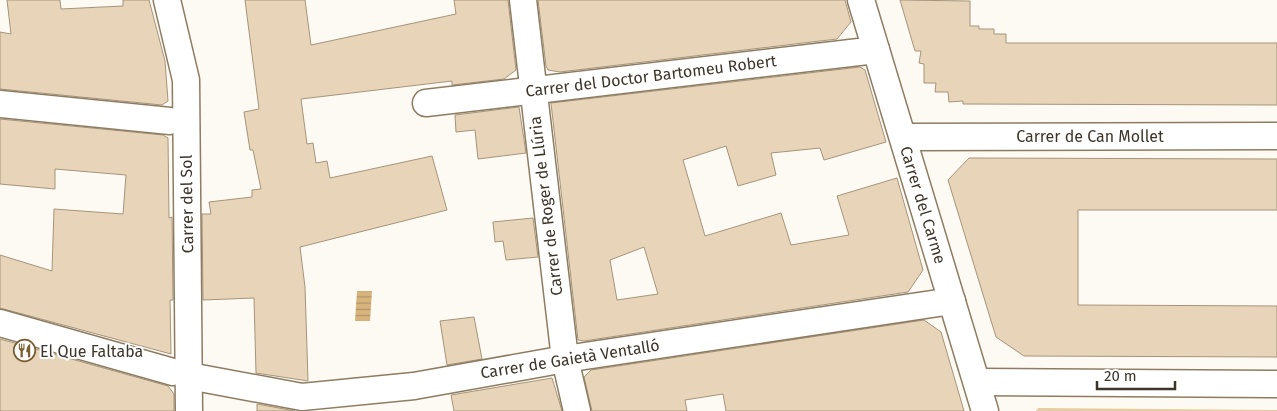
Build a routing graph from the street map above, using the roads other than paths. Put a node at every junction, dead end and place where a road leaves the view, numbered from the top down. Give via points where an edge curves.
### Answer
1 (167, 0) edge
2 (523, 0) edge
3 (861, 0) edge
4 (876, 50) junction
5 (532, 89) junction
6 (426, 103) dead end
7 (0, 104) edge
8 (170, 121) dead end
9 (902, 136) junction
10 (1277, 136) edge
11 (952, 301) junction
12 (0, 323) edge
13 (565, 359) junction
14 (181, 374) junction
15 (976, 382) junction
16 (1277, 384) edge
17 (189, 411) edge
18 (577, 411) edge
19 (985, 411) edge

1 - 14 street, Carrer del Sol via 186,80
2 - 5 street, Carrer de Roger de Llúria
3 - 4 street, Carrer del Carme
4 - 5 street, Carrer del Doctor Bartomeu Robert
4 - 9 street, Carrer del Carme
5 - 6 street, Carrer del Doctor Bartomeu Robert
5 - 13 street, Carrer de Roger de Llúria
7 - 8 street
9 - 10 street, Carrer de Can Mollet
9 - 11 street, Carrer del Carme
11 - 13 street, Carrer de Gaietà Ventalló
11 - 15 street, Carrer del Carme
12 - 14 street, Carrer de Gaietà Ventalló
13 - 14 street, Carrer de Gaietà Ventalló via 414,386 302,397
13 - 18 street, Carrer de Roger de Llúria
14 - 17 street, Carrer del Sol
15 - 16 street
15 - 19 street, Carrer del Carme

